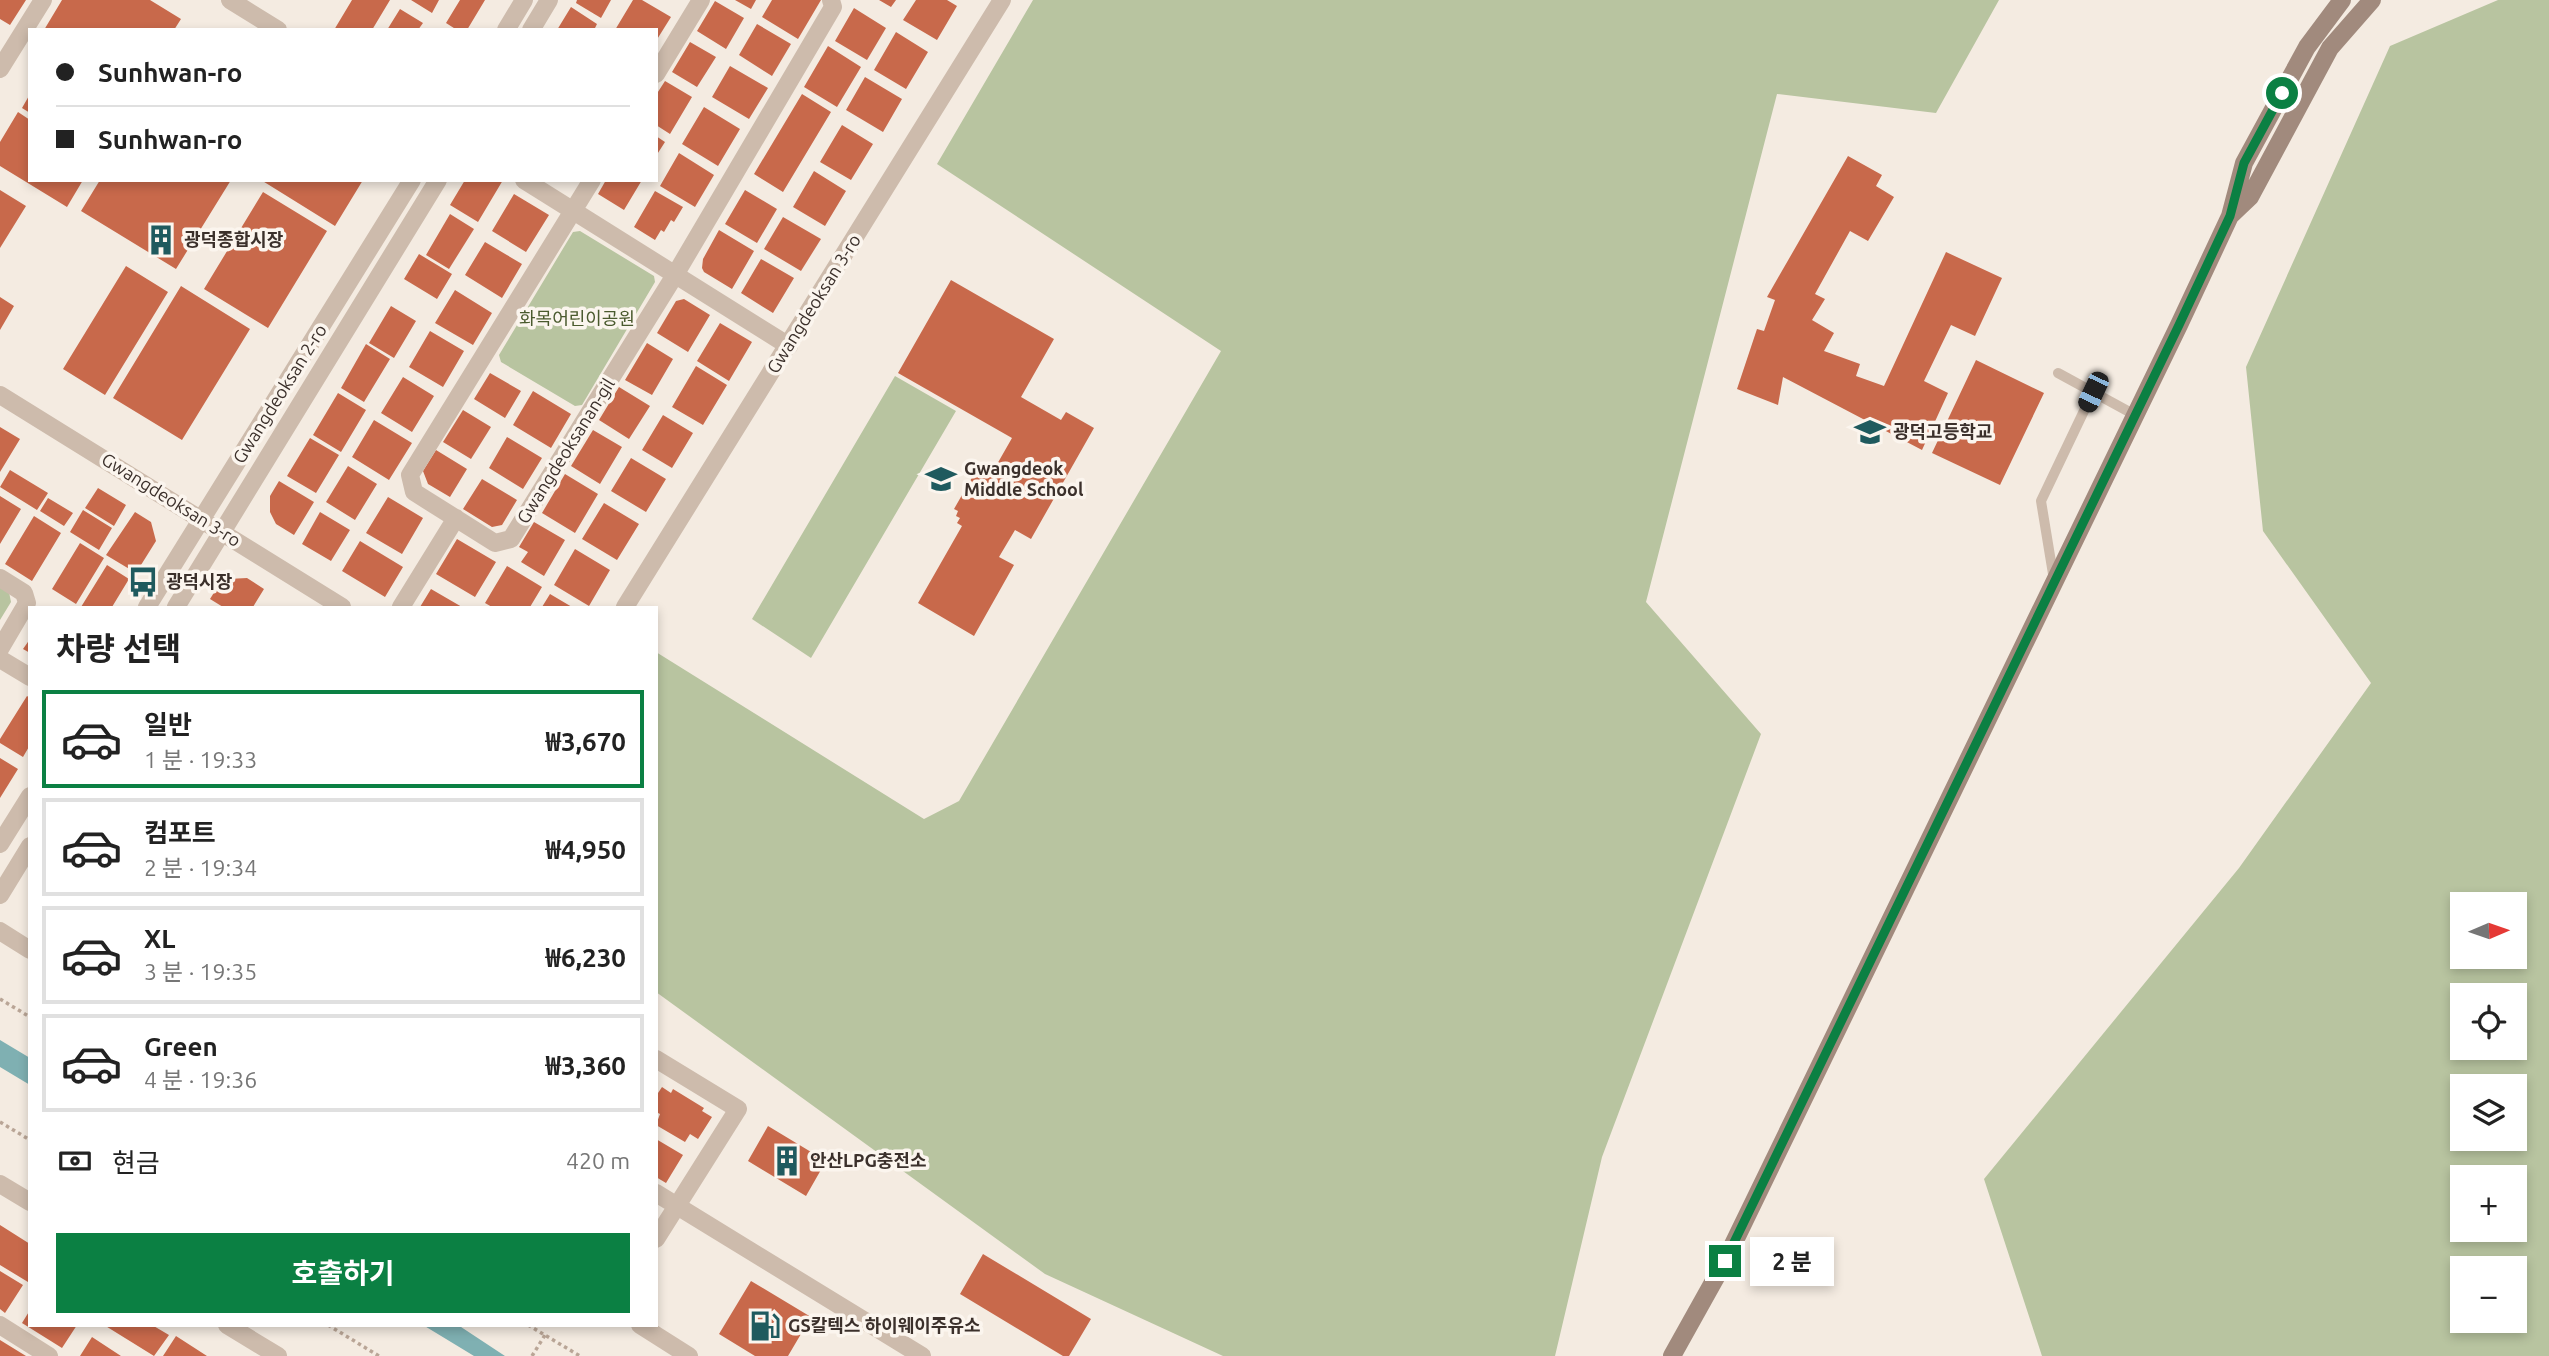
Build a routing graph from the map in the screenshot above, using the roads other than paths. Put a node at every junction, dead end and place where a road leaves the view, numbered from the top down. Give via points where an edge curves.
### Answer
1 (43, 0) edge
2 (230, 0) edge
3 (524, 0) edge
4 (549, 0) edge
5 (701, 0) edge
6 (831, 0) edge
7 (1002, 0) edge
8 (2342, 0) edge
9 (2372, 0) edge
10 (275, 28) edge
11 (507, 28) edge
12 (532, 28) edge
13 (6, 48) edge
14 (0, 69) edge
15 (658, 71) edge
16 (411, 182) edge
17 (437, 182) edge
18 (527, 182) edge
19 (591, 182) edge
20 (574, 210) junction
21 (2230, 216) junction
22 (675, 275) junction
23 (789, 346) junction
24 (2058, 373) dead end
25 (2093, 392) junction
26 (0, 395) edge
27 (2135, 415) junction
28 (456, 518) junction
29 (202, 519) junction
30 (222, 531) junction
31 (0, 578) edge
32 (2054, 582) junction
33 (148, 606) edge
34 (177, 606) edge
35 (340, 606) edge
36 (402, 606) edge
37 (626, 606) edge
38 (0, 649) edge
39 (0, 659) edge
40 (28, 676) edge
41 (28, 799) edge
42 (0, 844) edge
43 (28, 849) edge
44 (0, 894) edge
45 (0, 931) edge
46 (28, 949) edge
47 (658, 1060) edge
48 (2, 1189) edge
49 (658, 1194) edge
50 (28, 1201) edge
51 (677, 1206) junction
52 (658, 1236) edge
53 (0, 1325) edge
54 (230, 1327) edge
55 (642, 1327) edge
56 (274, 1355) edge
57 (49, 1356) edge
58 (689, 1356) edge
59 (922, 1356) edge
60 (1672, 1356) edge

1 - 13 street
2 - 10 street
3 - 11 street
4 - 12 street
5 - 15 street
6 - 22 street, Gwangdeoksanan-gil via 833,7
7 - 23 street, Gwangdeoksan 3-ro
8 - 21 main road via 2306,47 2244,163
9 - 21 main road via 2330,48 2250,197
13 - 14 street
16 - 29 street, Gwangdeoksan 2-ro
17 - 30 street, Gwangdeoksan 2-ro
18 - 20 street
19 - 20 street, Gwangdeoksanan-gil
20 - 22 street
20 - 28 street, Gwangdeoksanan-gil via 410,475 414,492
21 - 27 main road
22 - 23 street
22 - 28 street, Gwangdeoksanan-gil via 511,539 495,543
23 - 37 street, Gwangdeoksan 3-ro
24 - 25 lane
25 - 27 lane
25 - 32 lane via 2041,502
26 - 29 street, Gwangdeoksan 3-ro
27 - 32 main road
28 - 36 street
29 - 30 street, Gwangdeoksan 3-ro
29 - 33 street, Gwangdeoksan 2-ro
30 - 34 street, Gwangdeoksan 2-ro
30 - 35 street, Gwangdeoksan 3-ro
31 - 38 street via 24,593 27,603
32 - 60 main road via 1725,1261
39 - 40 street
41 - 42 street
43 - 44 street
45 - 46 street
47 - 51 street via 737,1109
48 - 50 street
49 - 51 street
51 - 52 street
51 - 59 street
53 - 57 street
54 - 56 street
55 - 58 street

